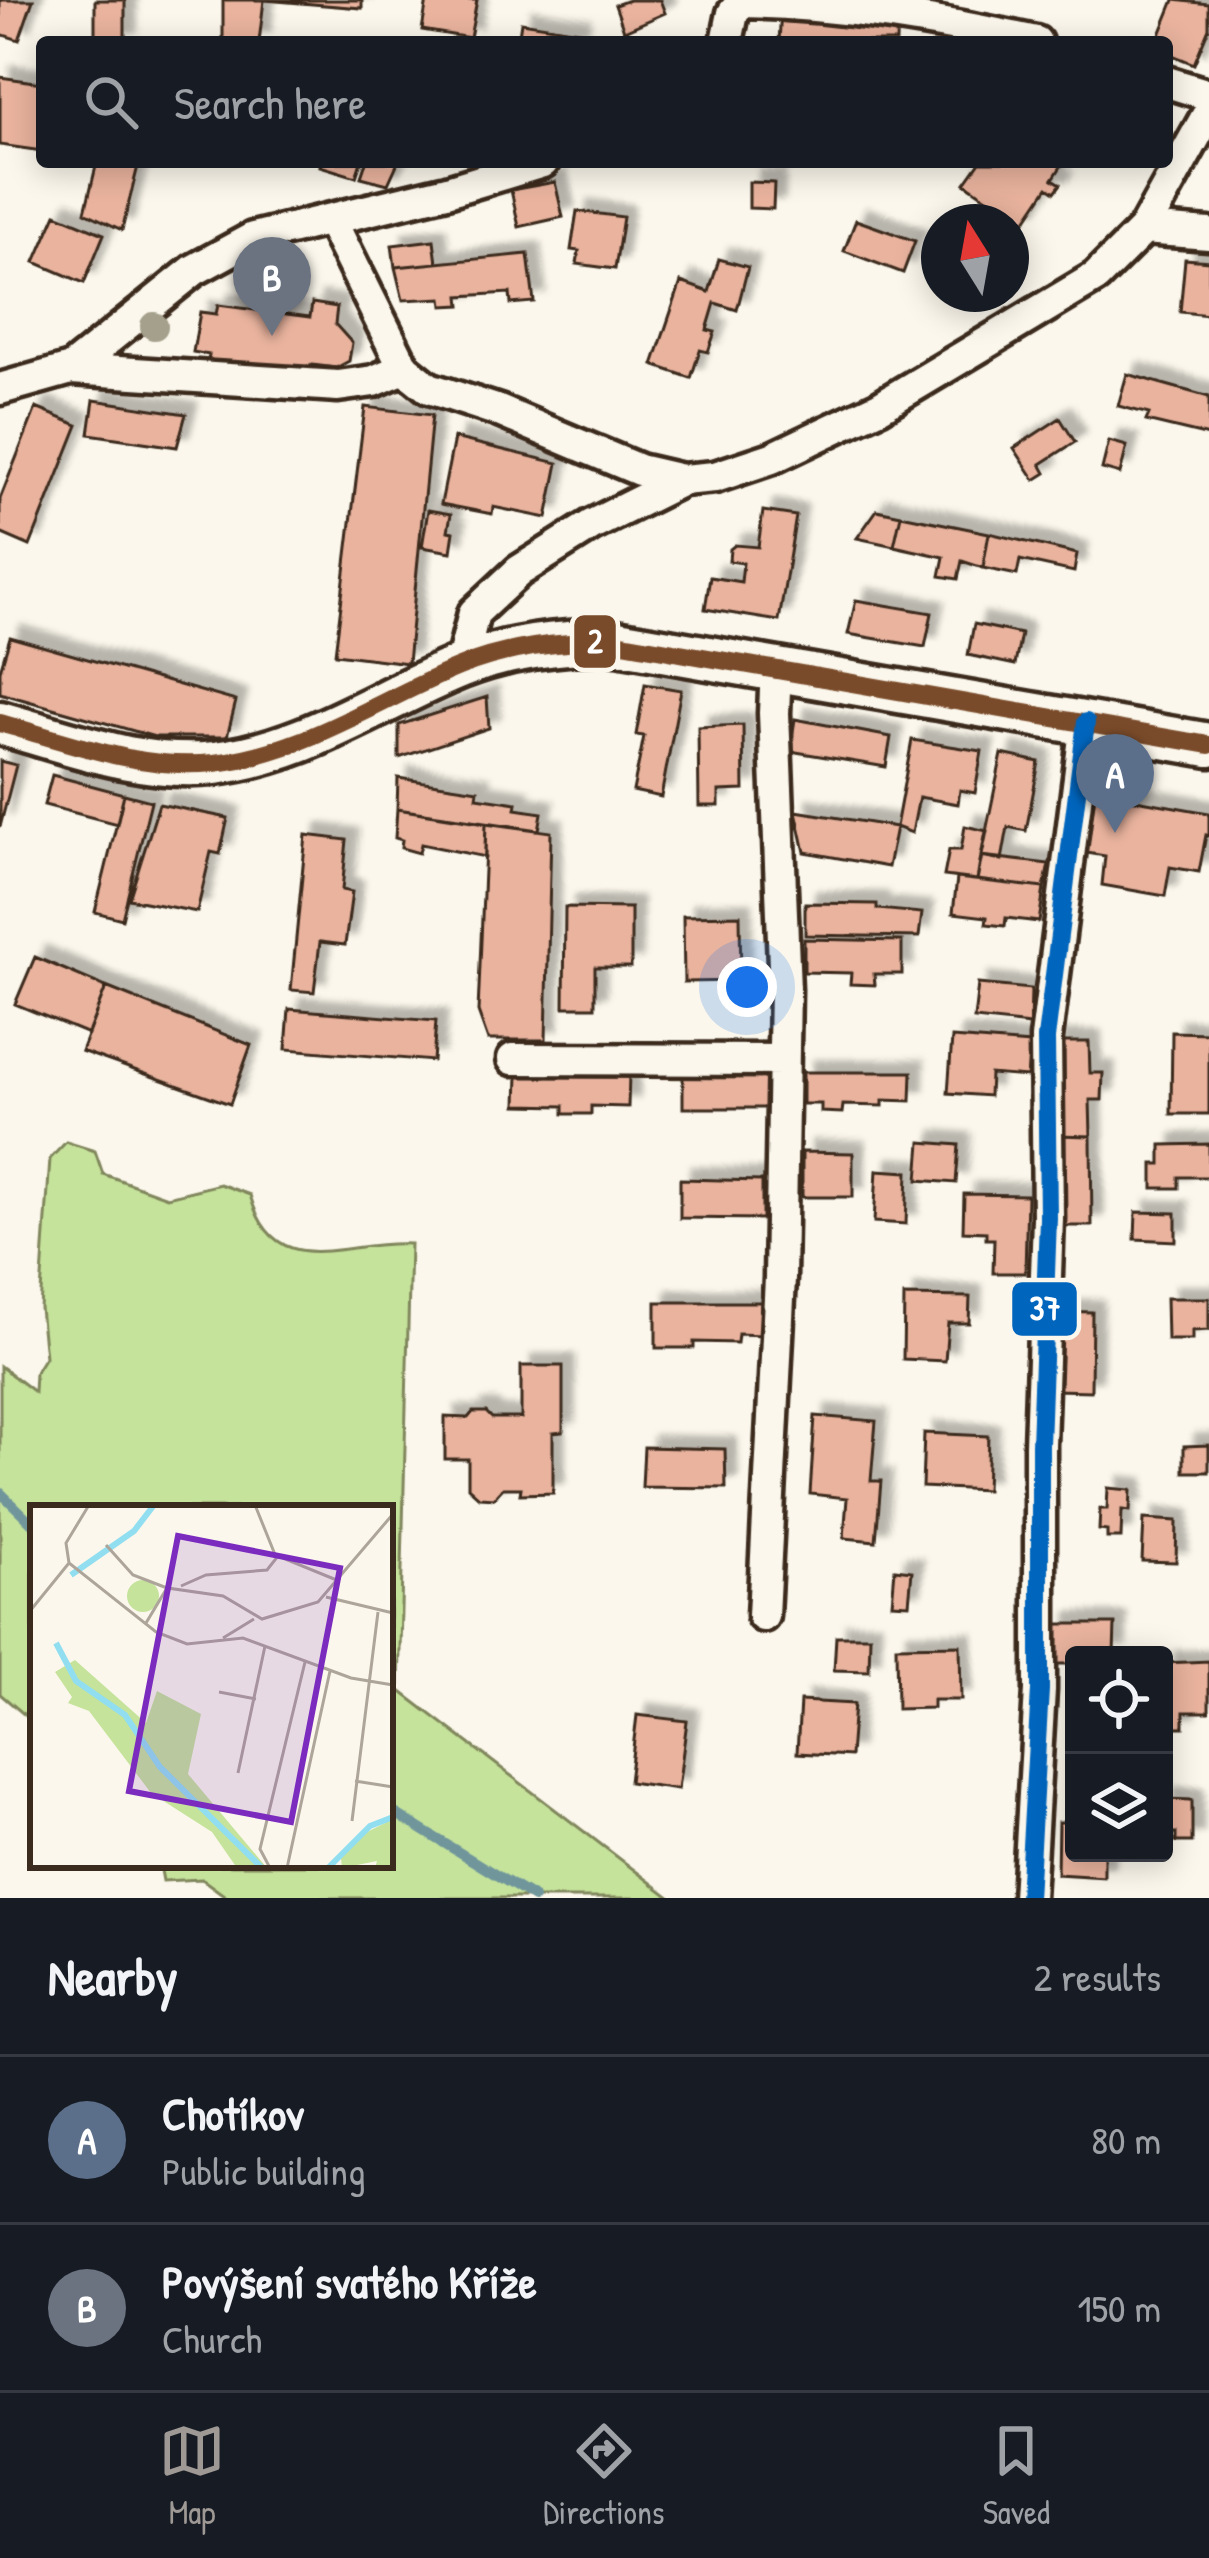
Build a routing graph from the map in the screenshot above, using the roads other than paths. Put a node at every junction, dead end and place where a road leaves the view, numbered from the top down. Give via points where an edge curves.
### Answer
1 (728, 18) edge
2 (1008, 36) edge
3 (1173, 84) edge
4 (1209, 95) edge
5 (1209, 112) edge
6 (521, 168) edge
7 (331, 220) junction
8 (1144, 229) junction
9 (1209, 234) edge
10 (404, 368) junction
11 (71, 369) junction
12 (0, 388) edge
13 (682, 480) junction
14 (460, 667) junction
15 (776, 667) junction
16 (1086, 722) junction
17 (0, 723) edge
18 (1209, 745) edge
19 (513, 1059) dead end
20 (783, 1060) junction
21 (763, 1616) dead end
22 (1028, 1898) edge

1 - 2 street via 742,2 812,4
3 - 4 street
5 - 8 street
6 - 7 street
7 - 10 street
7 - 11 street via 253,238 194,270
8 - 9 street
8 - 13 street via 1096,277 879,407 772,458
10 - 11 street via 338,386
10 - 13 street via 430,388
11 - 12 street
13 - 14 street via 519,571 474,613
14 - 15 street via 560,642 611,641
14 - 17 street via 290,746 212,764 124,758
15 - 16 street
15 - 20 street
16 - 18 street
16 - 22 street via 1046,1038 1040,1690
19 - 20 street
20 - 21 street

